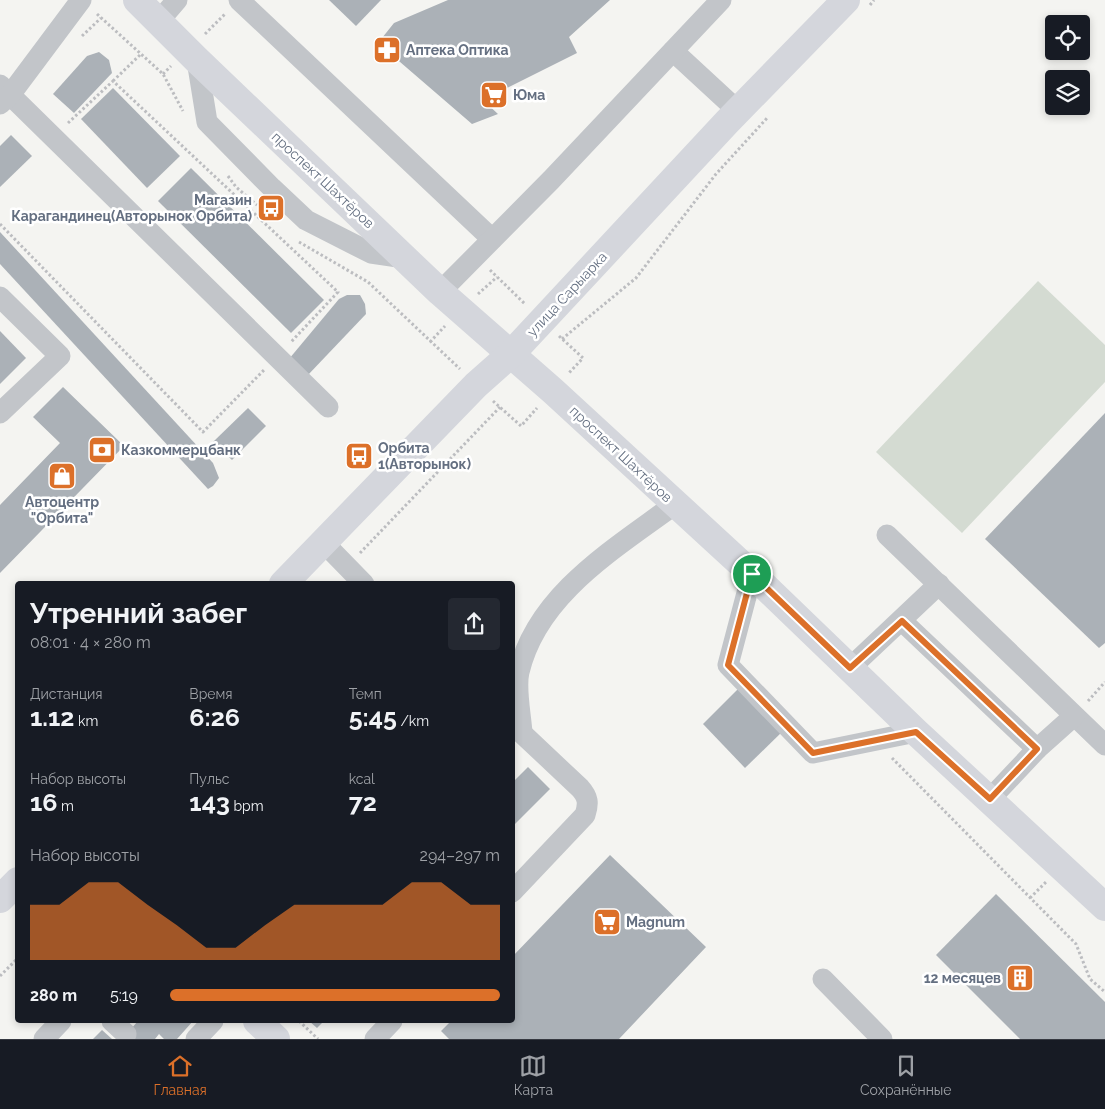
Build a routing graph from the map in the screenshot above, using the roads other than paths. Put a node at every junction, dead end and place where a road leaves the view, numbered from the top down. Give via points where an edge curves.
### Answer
1 (81, 0) edge
2 (137, 0) edge
3 (177, 0) edge
4 (240, 0) edge
5 (720, 0) edge
6 (846, 0) edge
7 (159, 21) junction
8 (673, 52) junction
9 (197, 60) junction
10 (3, 95) edge
11 (738, 111) junction
12 (492, 239) junction
13 (405, 258) junction
14 (440, 292) junction
15 (0, 297) edge
16 (511, 354) junction
17 (328, 407) dead end
18 (0, 413) edge
19 (675, 504) junction
20 (887, 535) dead end
21 (324, 544) junction
22 (752, 574) junction
23 (286, 581) edge
24 (361, 581) edge
25 (939, 584) junction
26 (902, 621) junction
27 (850, 668) junction
28 (1074, 716) junction
29 (517, 729) edge
30 (916, 732) junction
31 (1105, 745) edge
32 (1037, 749) junction
33 (990, 799) junction
34 (15, 884) edge
35 (515, 889) edge
36 (0, 899) edge
37 (1103, 901) edge
38 (824, 979) dead end
39 (59, 1023) edge
40 (211, 1023) edge
41 (259, 1023) edge
42 (44, 1039) edge
43 (196, 1039) edge
44 (276, 1039) edge
45 (882, 1039) edge

1 - 10 street
2 - 7 main road, проспект Шахтёров
3 - 7 street
4 - 12 street
5 - 8 street
6 - 11 main road, улица Сарыарка
7 - 9 main road, проспект Шахтёров
8 - 11 street
8 - 12 street
9 - 13 main road, проспект Шахтёров
9 - 13 street via 207,122 272,188 306,220 371,253
10 - 17 street via 53,138
11 - 16 main road, улица Сарыарка
12 - 14 street
13 - 14 main road, проспект Шахтёров
14 - 16 main road, проспект Шахтёров
15 - 18 street via 60,356
16 - 19 main road, проспект Шахтёров
16 - 21 main road, улица Сарыарка via 476,385
19 - 22 main road, проспект Шахтёров
19 - 29 street via 602,559 560,596 529,642 518,674
20 - 25 street
21 - 23 main road, улица Сарыарка
21 - 24 street
22 - 27 main road, проспект Шахтёров
22 - 30 street via 728,665 813,753
25 - 26 street
25 - 28 street
26 - 27 street
26 - 32 street
27 - 30 main road, проспект Шахтёров
28 - 31 street
28 - 32 street
29 - 35 street via 584,792 588,806 585,815
30 - 33 main road, проспект Шахтёров
32 - 33 street
33 - 37 main road, проспект Шахтёров
34 - 36 main road
38 - 45 street
39 - 42 street
40 - 43 street
41 - 44 main road

